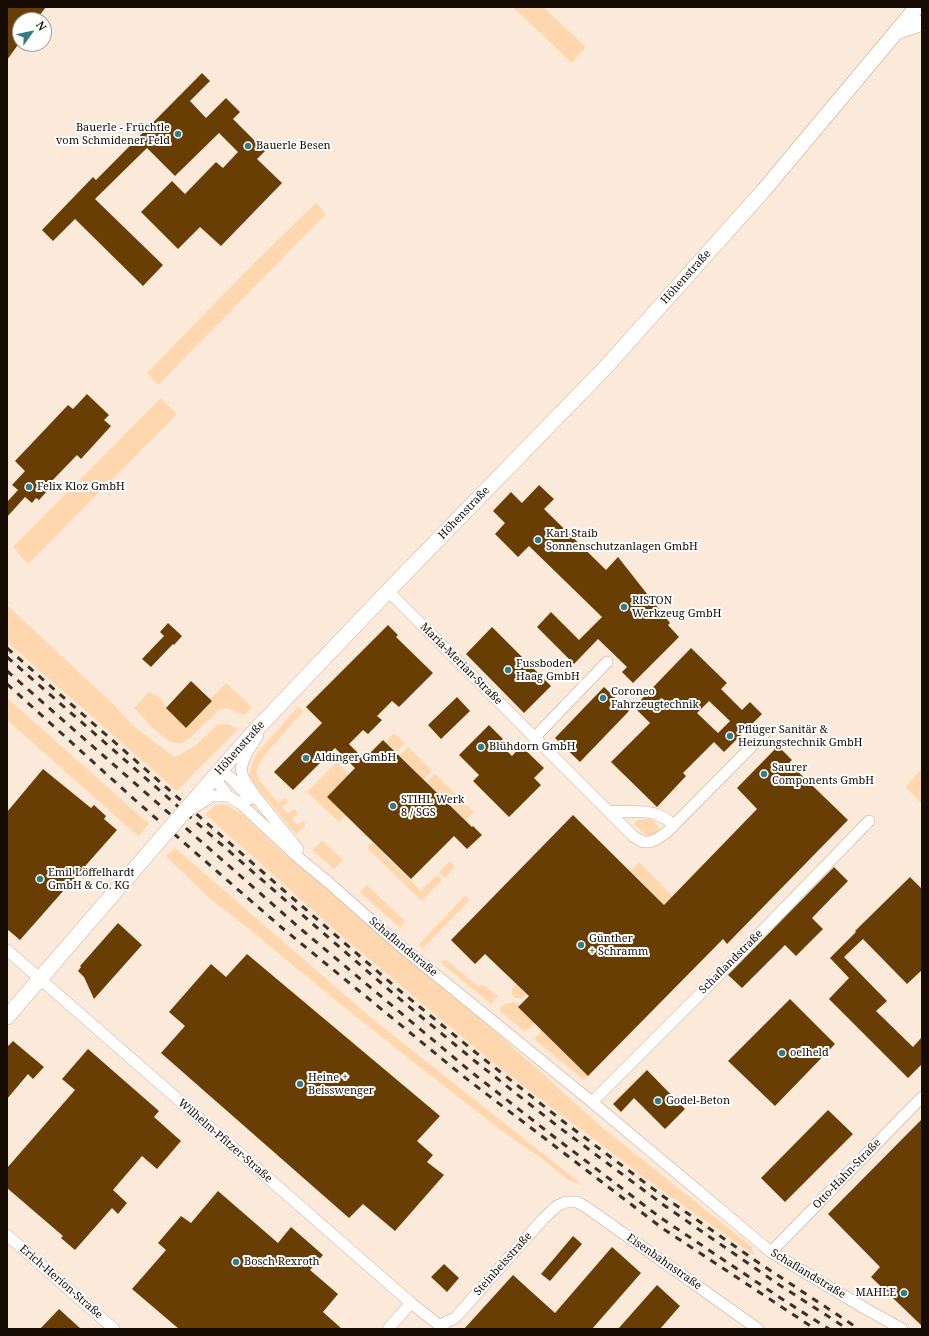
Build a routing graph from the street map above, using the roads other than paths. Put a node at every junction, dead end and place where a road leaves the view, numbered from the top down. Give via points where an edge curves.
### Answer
1 (917, 7) edge
2 (922, 23) edge
3 (896, 32) junction
4 (388, 591) junction
5 (607, 662) dead end
6 (274, 712) junction
7 (766, 732) dead end
8 (534, 738) junction
9 (214, 777) junction
10 (207, 793) junction
11 (228, 796) junction
12 (609, 811) junction
13 (869, 821) dead end
14 (674, 825) junction
15 (291, 841) junction
16 (328, 882) junction
17 (7, 950) edge
18 (40, 979) junction
19 (7, 1017) edge
20 (922, 1097) edge
21 (592, 1102) junction
22 (566, 1202) joint
23 (7, 1235) edge
24 (771, 1252) junction
25 (411, 1303) junction
26 (442, 1327) edge
27 (114, 1329) edge
28 (388, 1329) edge
29 (758, 1329) edge
30 (902, 1329) edge

1 - 3 main road, Höhenstraße
2 - 3 main road
3 - 4 main road, Höhenstraße via 764,190 605,368
4 - 6 main road, Höhenstraße
4 - 8 street, Maria-Merian-Straße
5 - 8 street
6 - 9 main road, Höhenstraße
6 - 15 street, Schaflandstraße via 246,754 241,768 243,778 255,796
7 - 14 street, Maria-Merian-Straße
8 - 12 street, Maria-Merian-Straße
9 - 10 main road, Höhenstraße
9 - 11 street, Schaflandstraße
9 - 15 street, Schaflandstraße via 227,775
10 - 11 street
10 - 18 main road, Höhenstraße, bridge via 178,818
11 - 16 street, Schaflandstraße via 241,804
12 - 14 street via 647,812 656,814
12 - 14 street, Maria-Merian-Straße via 643,842 657,839
13 - 21 street, Schaflandstraße
15 - 16 street, Schaflandstraße
16 - 21 street, Schaflandstraße via 398,944
17 - 18 street, Wilhelm-Pfitzer-Straße
18 - 19 main road, Höhenstraße
18 - 25 street, Wilhelm-Pfitzer-Straße
20 - 24 street, Otto-Hahn-Straße
21 - 24 street, Schaflandstraße
22 - 26 street, Steinbeisstraße via 550,1212 456,1318
22 - 29 street, Eisenbahnstraße via 576,1202 586,1207
23 - 27 street, Erich-Herion-Straße
24 - 30 street, Schaflandstraße
25 - 26 street, Wilhelm-Pfitzer-Straße
25 - 28 street

